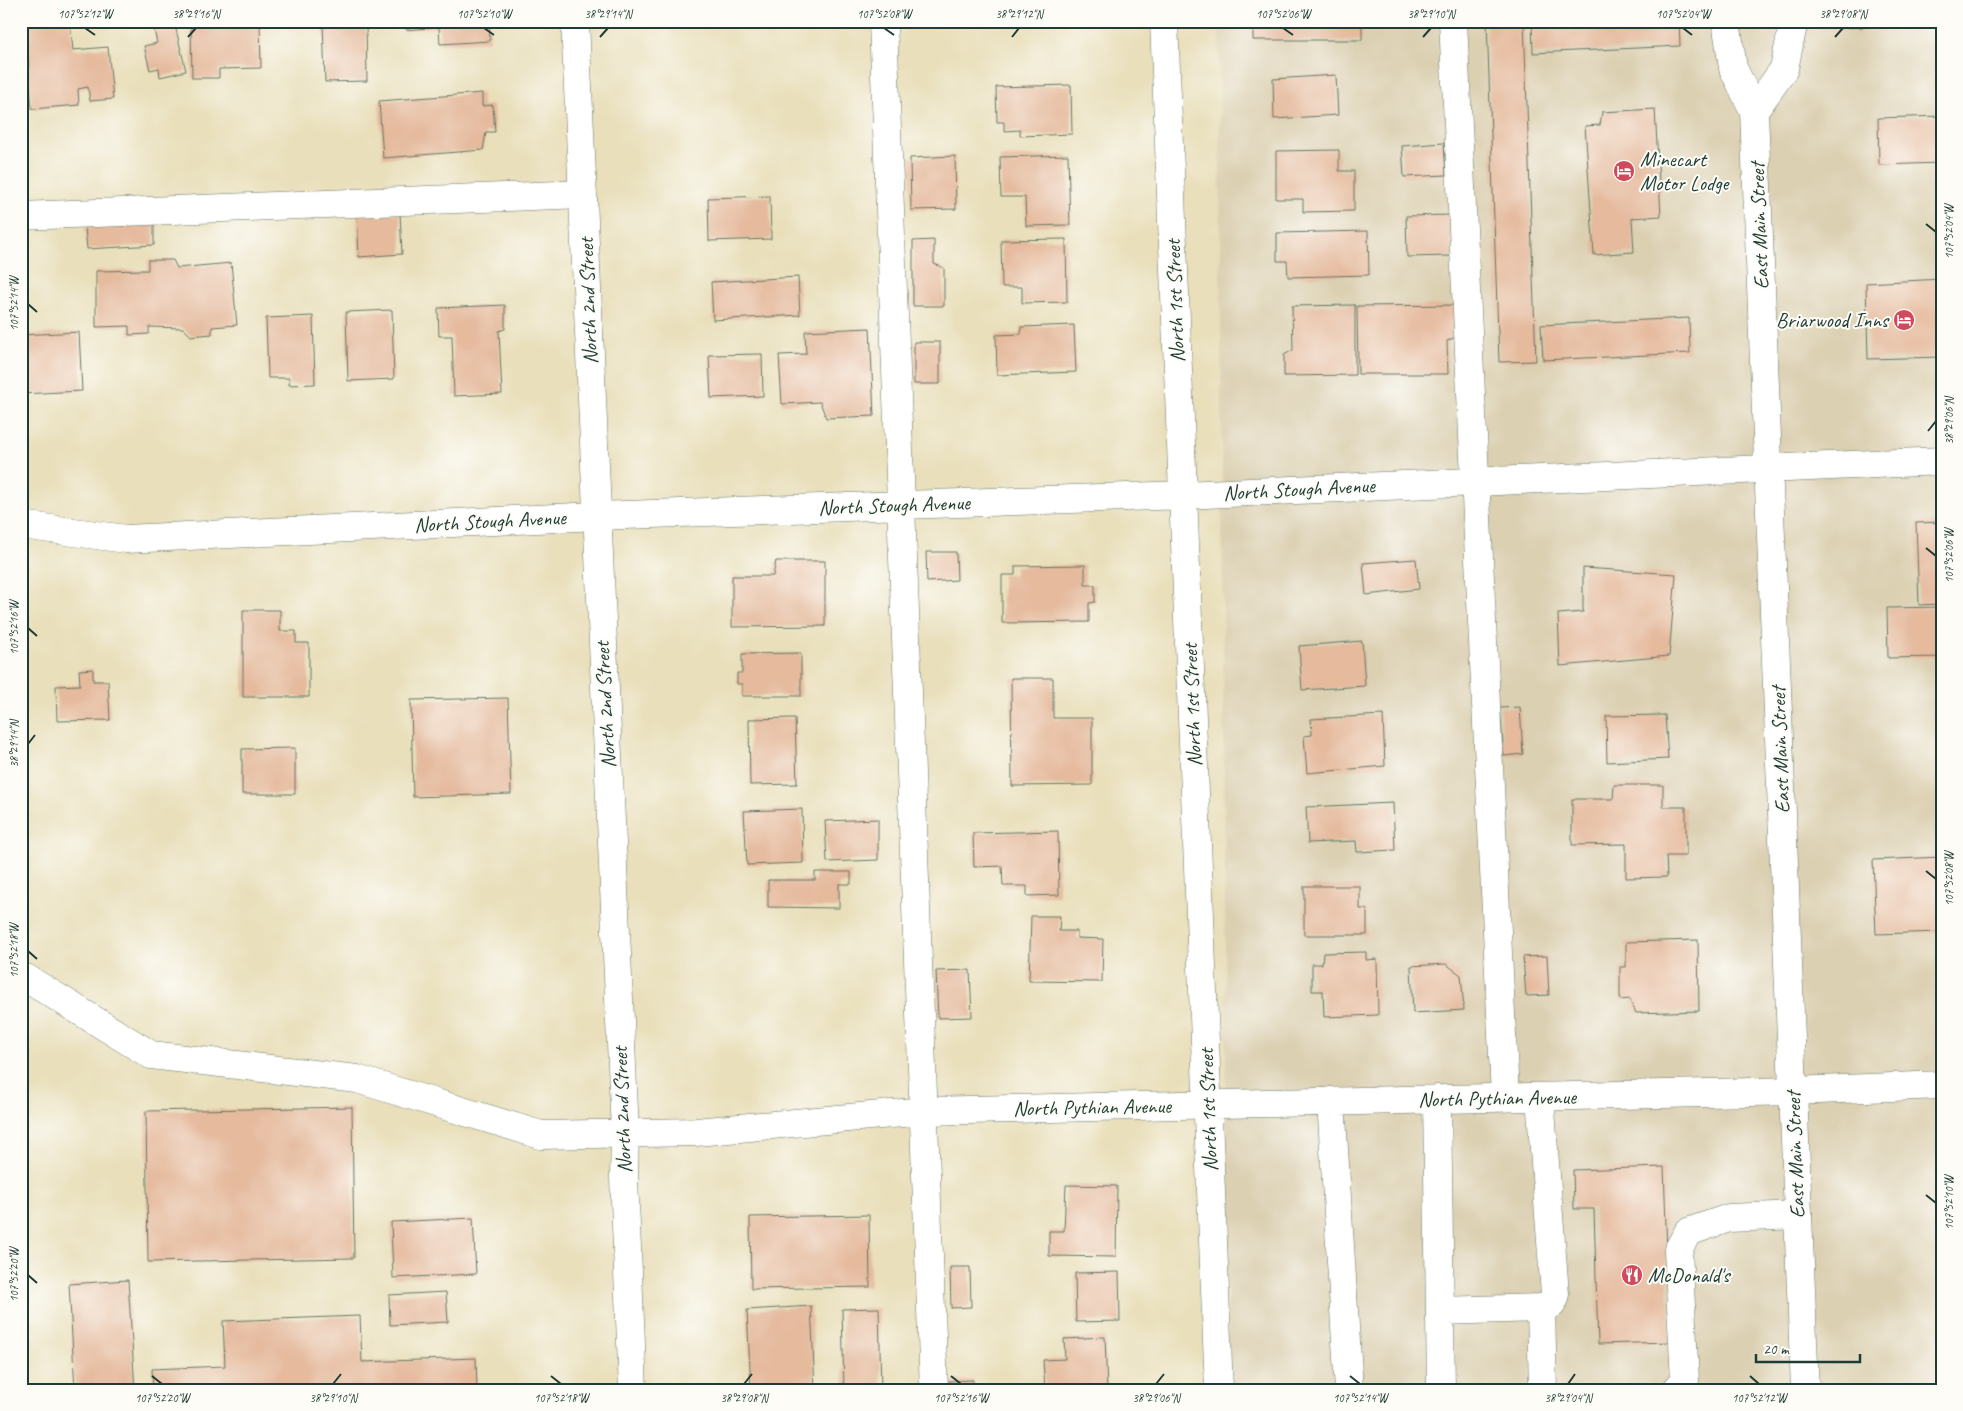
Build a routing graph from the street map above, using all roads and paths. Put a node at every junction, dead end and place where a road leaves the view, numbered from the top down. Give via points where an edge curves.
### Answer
1 (575, 21) edge
2 (882, 21) edge
3 (1164, 21) edge
4 (1453, 21) edge
5 (1726, 21) edge
6 (1794, 21) edge
7 (1754, 110) junction
8 (583, 194) junction
9 (21, 216) edge
10 (1942, 461) edge
11 (1768, 468) junction
12 (1475, 482) junction
13 (1183, 495) junction
14 (901, 505) junction
15 (597, 516) junction
16 (21, 525) edge
17 (21, 978) edge
18 (1942, 1085) edge
19 (1793, 1091) junction
20 (1540, 1096) junction
21 (1505, 1098) junction
22 (1436, 1099) junction
23 (1331, 1101) junction
24 (1208, 1104) junction
25 (924, 1111) junction
26 (624, 1132) junction
27 (1798, 1215) junction
28 (1541, 1308) junction
29 (1440, 1311) junction
30 (633, 1390) edge
31 (934, 1390) edge
32 (1219, 1390) edge
33 (1349, 1390) edge
34 (1442, 1390) edge
35 (1543, 1390) edge
36 (1676, 1390) edge
37 (1805, 1390) edge

1 - 8 street, North 2nd Street
2 - 14 street
3 - 13 street, North 1st Street
4 - 12 street
5 - 7 street, East Main Street via 1734,68
6 - 7 street via 1784,69
7 - 11 street, East Main Street
8 - 9 street
8 - 15 street, North 2nd Street
10 - 11 street, North Stough Avenue
11 - 12 street, North Stough Avenue
11 - 19 street, East Main Street
12 - 13 street, North Stough Avenue
12 - 21 street
13 - 14 street, North Stough Avenue
13 - 24 street, North 1st Street
14 - 15 street, North Stough Avenue
14 - 25 street
15 - 16 street, North Stough Avenue via 126,539
15 - 26 street, North 2nd Street
17 - 26 street, North Pythian Avenue via 26,978 151,1055 357,1079 541,1135
18 - 19 street, North Pythian Avenue
19 - 20 street, North Pythian Avenue
19 - 27 street, East Main Street
20 - 21 street, North Pythian Avenue
20 - 28 street via 1555,1294 1552,1304
21 - 22 street, North Pythian Avenue
22 - 23 street, North Pythian Avenue
22 - 29 street
23 - 24 street, North Pythian Avenue
23 - 33 street
24 - 25 street, North Pythian Avenue
24 - 32 street, North 1st Street
25 - 26 street, North Pythian Avenue via 696,1132
25 - 31 street
26 - 30 street, North 2nd Street
27 - 36 street via 1729,1218 1688,1232 1678,1250 1685,1380
27 - 37 street, East Main Street
28 - 29 street
28 - 35 street
29 - 34 street

